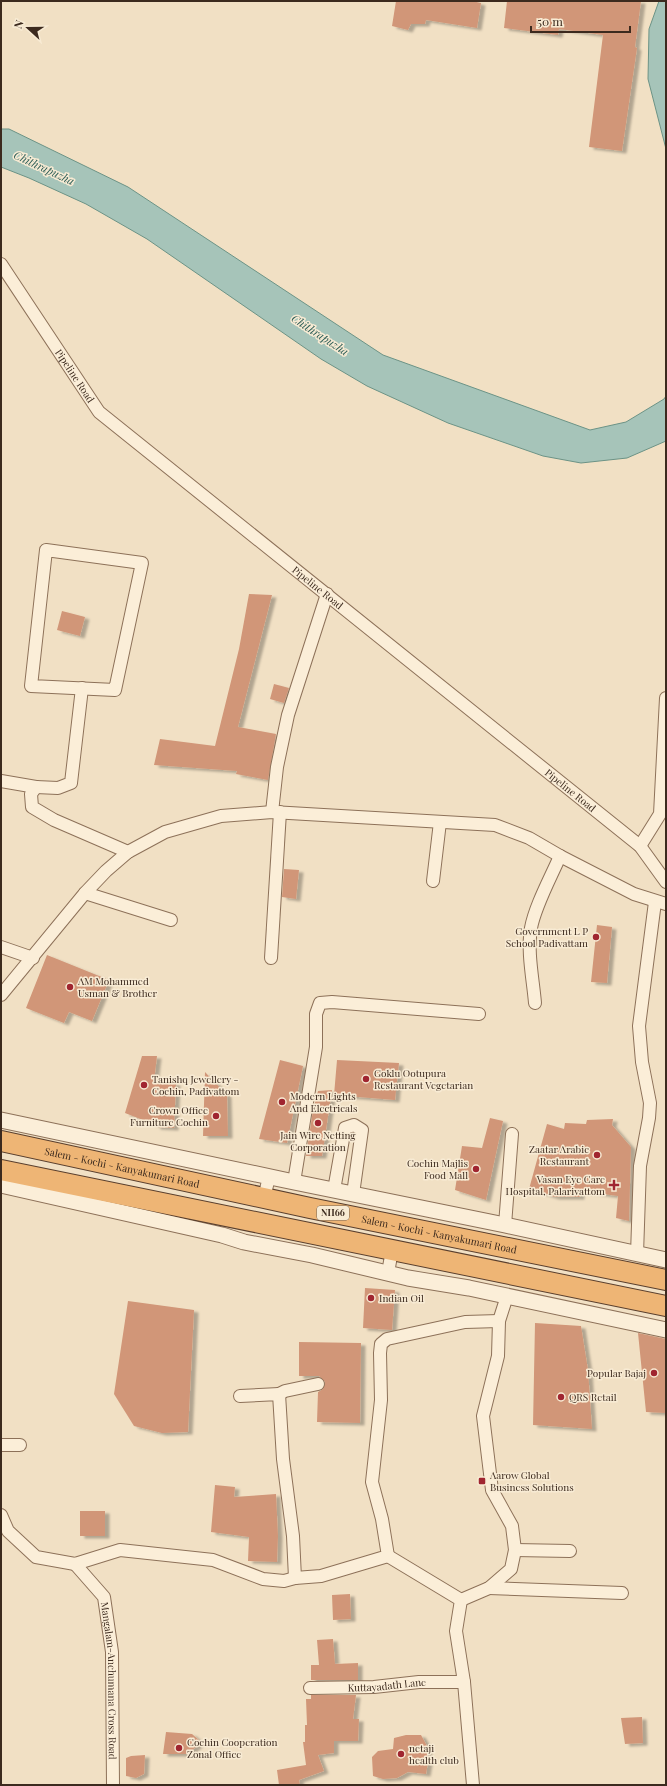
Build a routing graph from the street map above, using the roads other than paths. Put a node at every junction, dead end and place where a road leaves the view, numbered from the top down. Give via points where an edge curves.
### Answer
1 (1, 264) edge
2 (327, 594) junction
3 (82, 688) junction
4 (666, 698) edge
5 (1, 781) edge
6 (36, 787) junction
7 (276, 812) junction
8 (440, 822) junction
9 (640, 846) junction
10 (128, 852) junction
11 (560, 856) junction
12 (433, 881) dead end
13 (666, 882) edge
14 (85, 893) junction
15 (660, 903) edge
16 (171, 920) dead end
17 (1, 947) edge
18 (33, 958) junction
19 (271, 958) dead end
20 (1, 995) edge
21 (535, 1003) dead end
22 (479, 1014) dead end
23 (1, 1120) edge
24 (512, 1134) dead end
25 (1, 1141) edge
26 (97, 1161) junction
27 (1, 1170) edge
28 (269, 1177) junction
29 (294, 1182) junction
30 (1, 1184) edge
31 (91, 1188) junction
32 (334, 1190) junction
33 (353, 1194) junction
34 (264, 1198) junction
35 (505, 1225) junction
36 (392, 1250) junction
37 (637, 1254) junction
38 (666, 1260) edge
39 (388, 1273) junction
40 (666, 1280) edge
41 (507, 1296) junction
42 (666, 1306) edge
43 (499, 1321) junction
44 (666, 1330) edge
45 (318, 1384) dead end
46 (279, 1394) junction
47 (240, 1396) dead end
48 (20, 1445) dead end
49 (1, 1446) edge
50 (1, 1515) edge
51 (515, 1550) junction
52 (570, 1551) dead end
53 (388, 1556) junction
54 (75, 1564) junction
55 (295, 1578) junction
56 (489, 1588) junction
57 (622, 1593) dead end
58 (461, 1600) junction
59 (464, 1682) junction
60 (310, 1688) dead end
61 (113, 1785) edge
62 (473, 1785) edge

1 - 2 street, Pipeline Road via 100,412
2 - 7 street via 288,715 277,768
2 - 9 street, Pipeline Road
3 - 3 street via 115,690 142,564 46,550 31,686
3 - 6 street via 71,783 58,788
4 - 9 street via 660,814
5 - 6 street
6 - 10 street via 31,794 32,807 54,820
7 - 8 street
7 - 10 street via 214,818 164,832
7 - 19 street
8 - 11 street via 495,825 529,838
8 - 12 street
9 - 13 street, Pipeline Road
10 - 14 street
11 - 15 street via 634,894
11 - 21 street via 531,928
14 - 16 street
14 - 18 street
15 - 37 street via 639,1026 642,1062 650,1103 640,1166
17 - 18 street
18 - 20 street
22 - 29 street via 320,1003 316,1014 316,1047
23 - 28 street
24 - 35 street
25 - 26 highway, Salem - Kochi - Kanyakumari Road / NH66
26 - 31 highway
26 - 34 highway, Salem - Kochi - Kanyakumari Road / NH66
27 - 31 highway, NH66
28 - 29 street
28 - 34 street
29 - 32 street
30 - 39 street via 244,1242
31 - 36 highway, NH66
32 - 33 street
32 - 33 street via 345,1128 354,1125 362,1130
33 - 35 street
34 - 40 highway, Salem - Kochi - Kanyakumari Road / NH66
35 - 37 street
36 - 39 street
36 - 42 highway, NH66
37 - 38 street
39 - 41 street
41 - 43 street
41 - 44 street
43 - 51 street via 498,1356 483,1416 492,1490 512,1526
43 - 53 street via 465,1322 387,1339 381,1344 381,1400 372,1482
45 - 46 street
46 - 47 street
46 - 55 street
48 - 49 street
50 - 54 street via 8,1531 36,1557
51 - 52 street
51 - 56 street via 511,1569
53 - 55 street via 320,1576
53 - 58 street
54 - 55 street via 120,1550 213,1560 263,1579 284,1581
54 - 61 street, Mangalam-Anchumana Cross Road via 104,1597 112,1652
56 - 57 street
56 - 58 street
58 - 59 street via 456,1632
59 - 60 street, Kuttayadath Lane via 419,1682 374,1688
59 - 62 street

